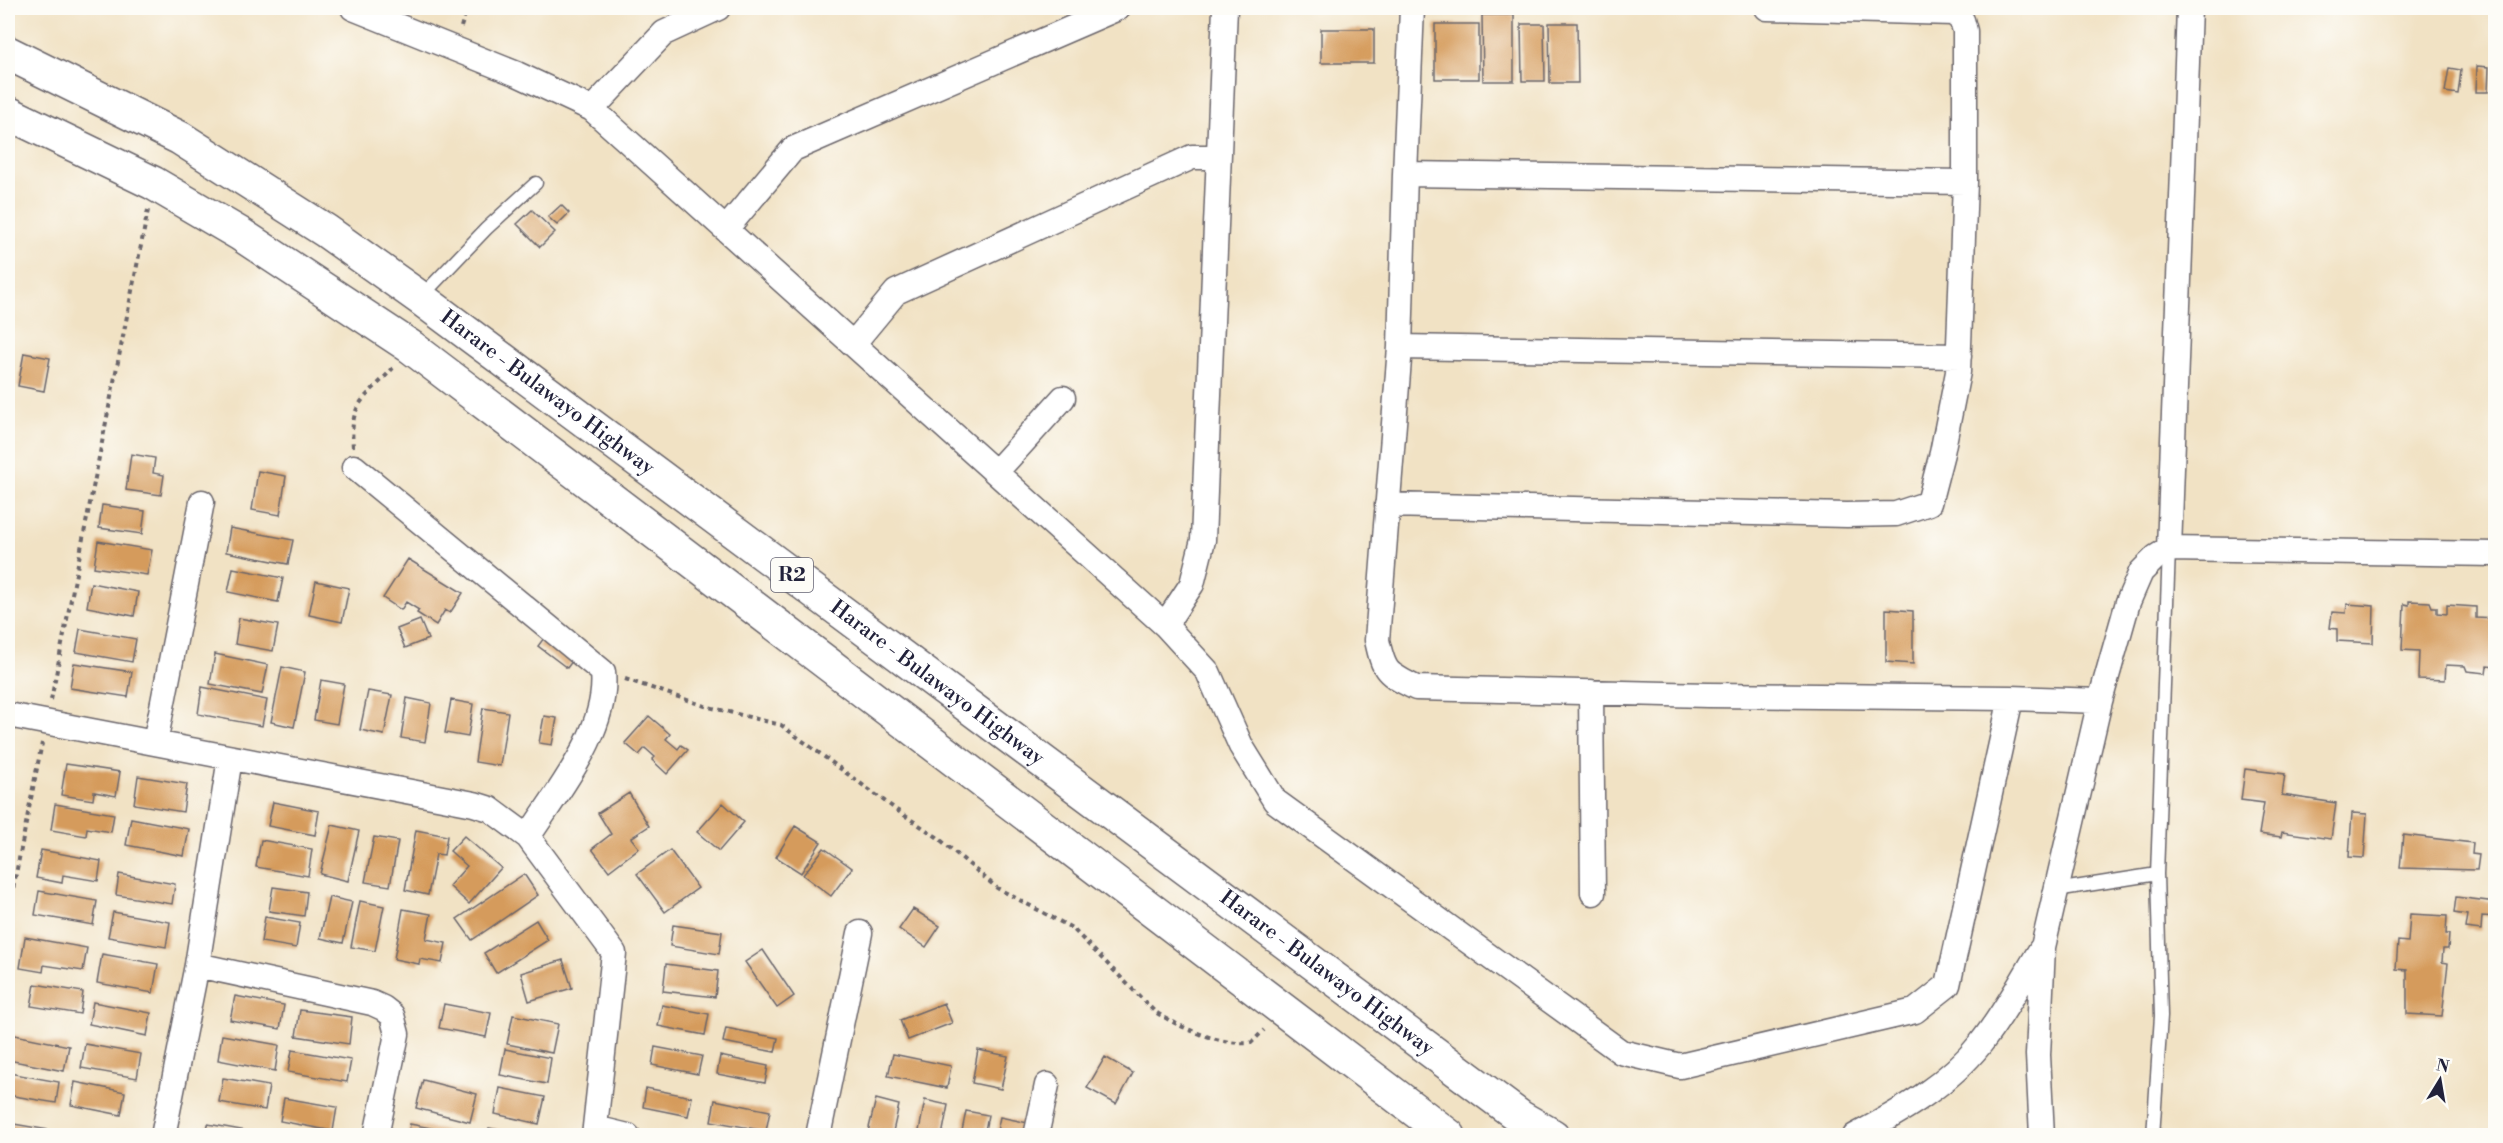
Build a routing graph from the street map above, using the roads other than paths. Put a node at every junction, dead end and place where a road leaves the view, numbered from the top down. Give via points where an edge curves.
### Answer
1 (353, 8) edge
2 (718, 8) edge
3 (1118, 8) edge
4 (1225, 8) edge
5 (1413, 8) edge
6 (1767, 8) edge
7 (2189, 8) edge
8 (8, 53) edge
9 (592, 109) junction
10 (8, 113) edge
11 (1218, 157) junction
12 (1405, 174) junction
13 (1965, 182) junction
14 (536, 183) dead end
15 (726, 229) junction
16 (420, 298) junction
17 (854, 344) junction
18 (1400, 347) junction
19 (1959, 356) junction
20 (1062, 398) dead end
21 (354, 467) road end
22 (996, 472) junction
23 (202, 502) dead end
24 (1387, 505) junction
25 (2169, 549) junction
26 (2496, 554) edge
27 (1166, 625) junction
28 (1591, 692) junction
29 (2011, 698) junction
30 (2100, 701) junction
31 (8, 715) edge
32 (155, 743) junction
33 (230, 758) junction
34 (528, 837) junction
35 (2157, 874) junction
36 (2056, 890) junction
37 (1593, 892) dead end
38 (860, 933) dead end
39 (2043, 946) junction
40 (197, 965) junction
41 (1047, 1085) dead end
42 (1412, 1107) junction
43 (595, 1132) edge
44 (163, 1136) edge
45 (376, 1136) edge
46 (628, 1136) edge
47 (818, 1136) edge
48 (1036, 1136) edge
49 (1433, 1136) edge
50 (1449, 1136) edge
51 (1553, 1136) edge
52 (1855, 1136) edge
53 (2042, 1136) edge
54 (2153, 1136) edge

1 - 9 street via 517,74
2 - 9 street via 664,33
3 - 15 street via 793,149
4 - 11 street
5 - 12 street
6 - 13 street via 1953,13 1962,20
7 - 25 street
8 - 16 highway, Harare - Bulawayo Highway / R2 via 180,138 326,231
9 - 15 street
10 - 42 highway, R2 via 153,183 240,234 411,347
11 - 17 street via 1192,157 896,292
11 - 27 street via 1203,540 1192,584
12 - 13 street
12 - 18 street
13 - 19 street
14 - 16 lane
15 - 17 street
16 - 51 highway, Harare - Bulawayo Highway / R2 via 1512,1111
17 - 22 street
18 - 19 street
18 - 24 street
19 - 24 street via 1959,372 1929,503 1909,511 1847,515
20 - 22 street
21 - 34 street via 603,672 605,686 597,724
22 - 27 street
23 - 32 street
24 - 28 street via 1377,640 1383,665 1396,678 1416,687
25 - 26 street
25 - 30 street via 2141,572 2128,602
25 - 35 lane
27 - 29 street via 1208,672 1241,746 1275,801 1621,1052 1680,1066 1915,1011 1948,985
28 - 29 street
28 - 37 street
29 - 30 street
30 - 36 street
31 - 32 street
32 - 33 street
33 - 34 street via 483,806
33 - 40 street
34 - 43 street via 614,953
35 - 36 lane
35 - 54 lane via 2161,1016
36 - 39 street
38 - 47 street
39 - 52 street via 1981,1043 1948,1077
39 - 53 street via 2038,1055
40 - 44 street
40 - 45 street via 372,1004 392,1015 397,1034
41 - 48 street
42 - 49 highway
42 - 50 highway, R2
43 - 46 street

